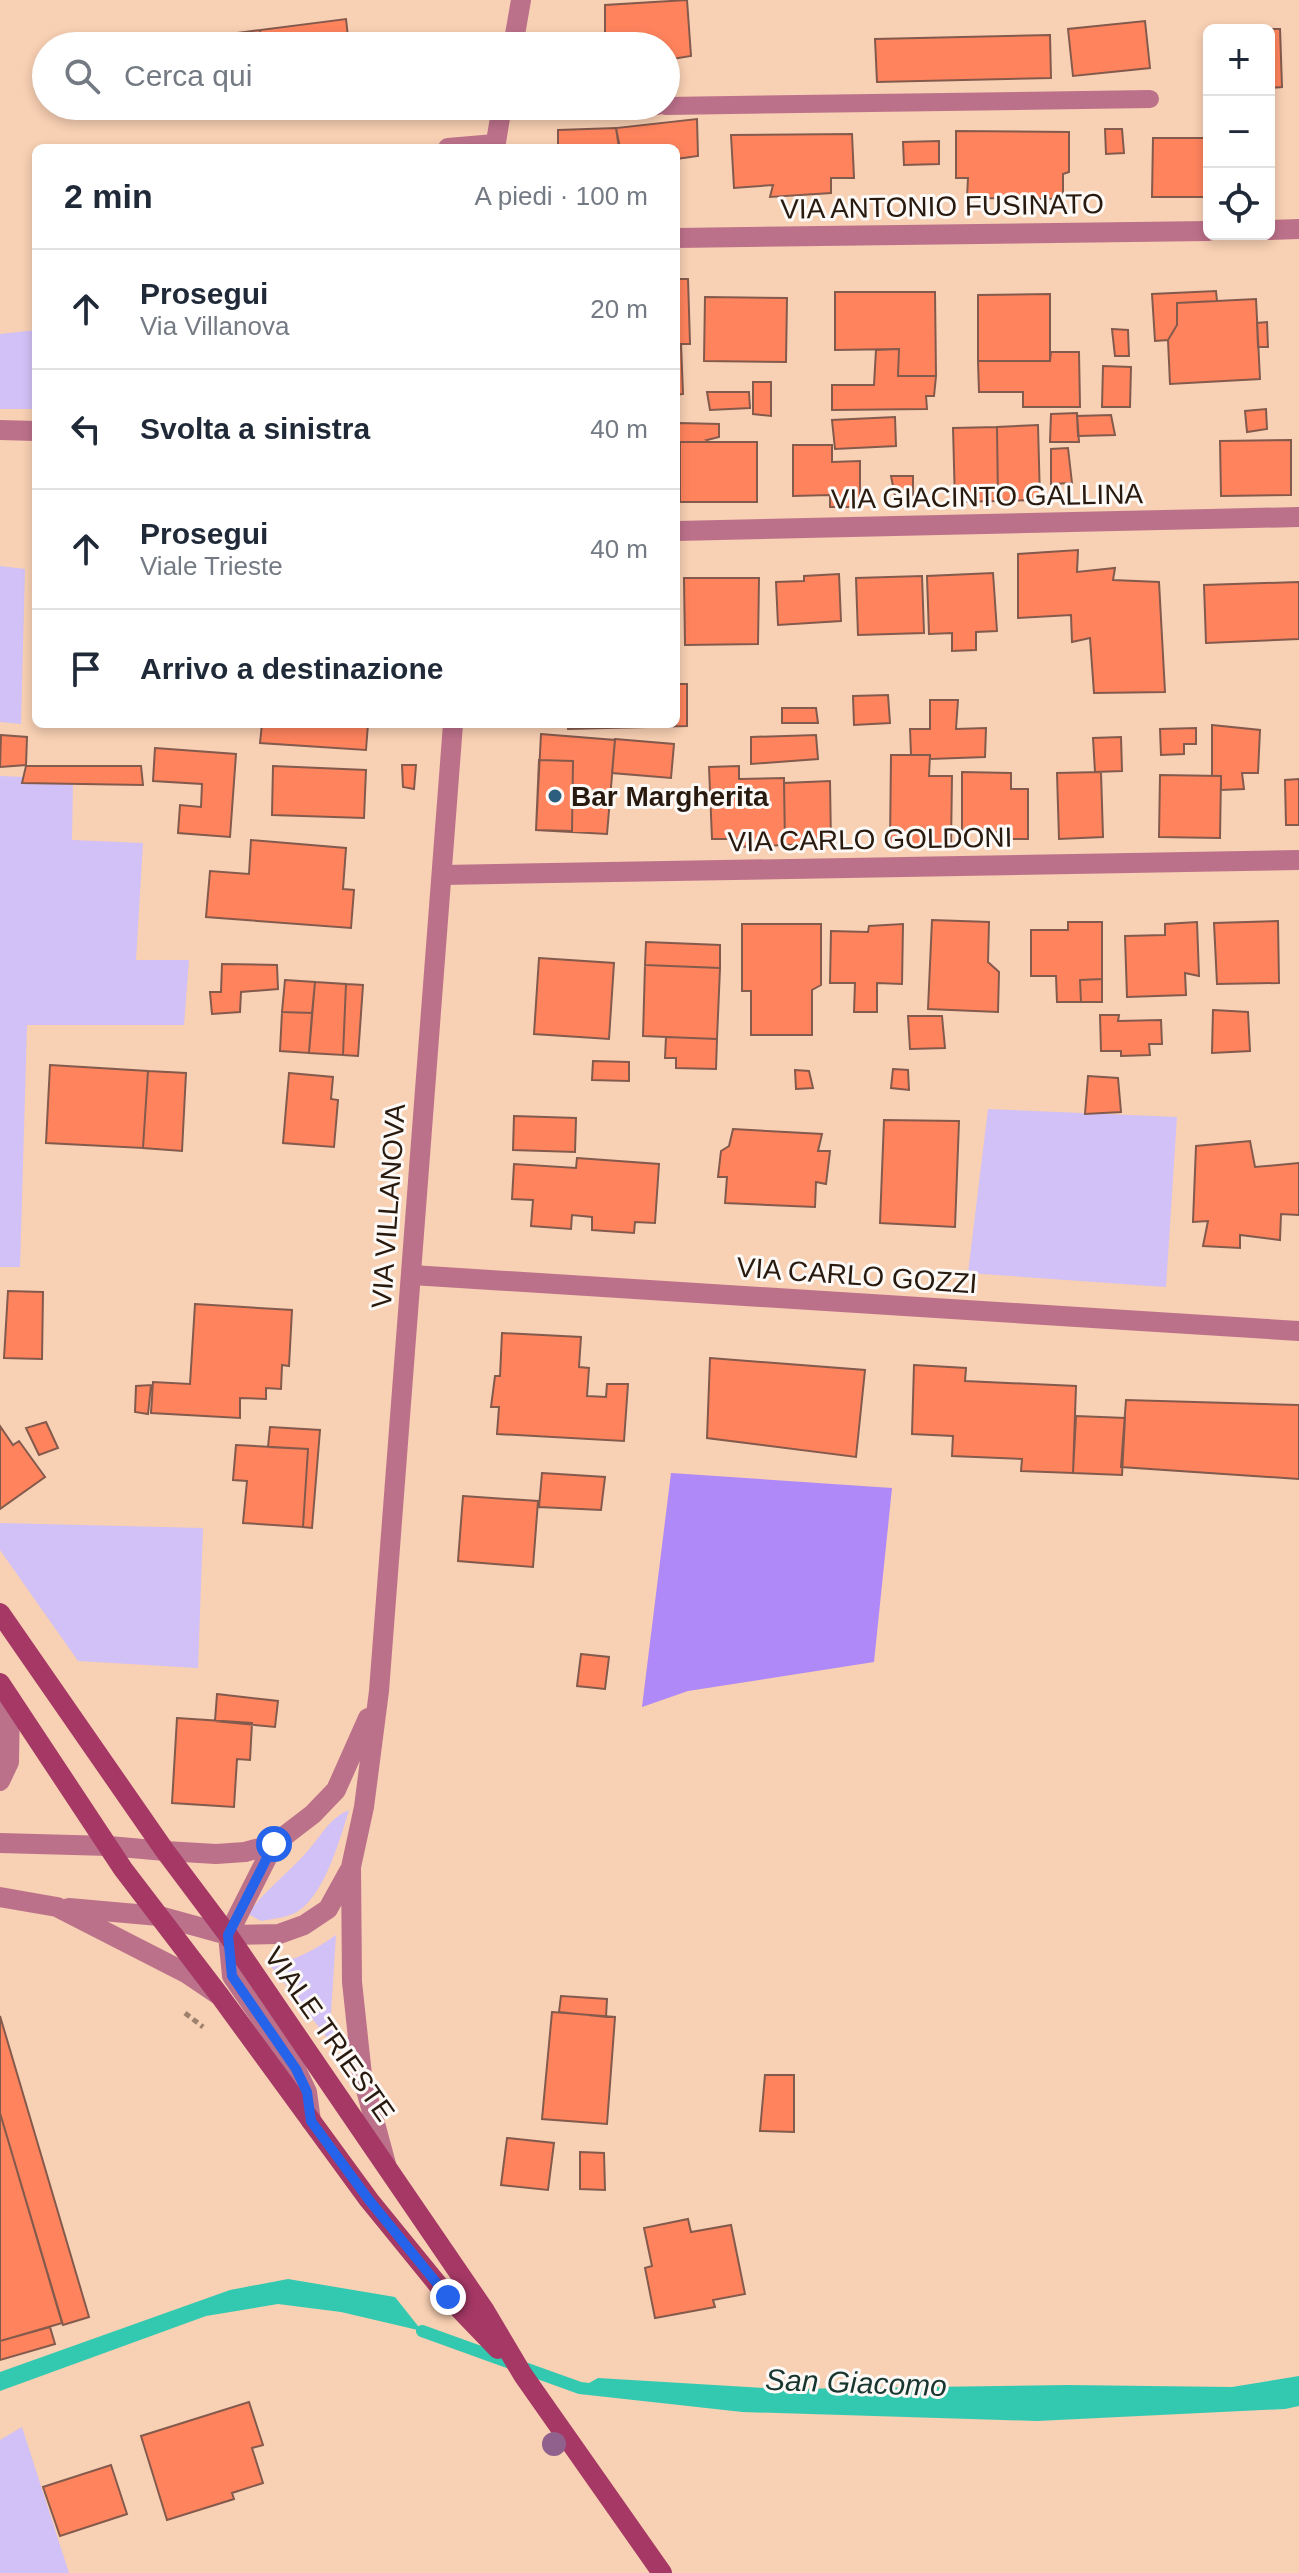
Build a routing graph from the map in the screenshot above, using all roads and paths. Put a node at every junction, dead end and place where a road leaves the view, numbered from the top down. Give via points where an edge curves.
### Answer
1 (516, 3) edge
2 (514, 32) edge
3 (1150, 99) dead end
4 (680, 106) edge
5 (500, 120) edge
6 (495, 144) edge
7 (1299, 229) edge
8 (1275, 230) edge
9 (1203, 231) edge
10 (680, 238) edge
11 (0, 430) edge
12 (32, 431) edge
13 (1299, 517) edge
14 (680, 531) edge
15 (453, 728) edge
16 (1299, 860) edge
17 (443, 875) junction
18 (412, 1275) junction
19 (1299, 1331) edge
20 (0, 1613) edge
21 (5, 1690) edge
22 (379, 1691) junction
23 (0, 1781) edge
24 (0, 1843) edge
25 (274, 1844) junction
26 (109, 1846) junction
27 (165, 1851) junction
28 (351, 1867) junction
29 (0, 1897) edge
30 (57, 1907) junction
31 (159, 1916) junction
32 (228, 1935) junction
33 (220, 1996) junction
34 (175, 2004) dead end
35 (207, 2030) dead end
36 (311, 2121) junction
37 (386, 2164) junction
38 (523, 2375) junction
39 (662, 2573) edge

1 - 2 street
3 - 4 lane
5 - 6 street
7 - 8 street
9 - 10 street, VIA ANTONIO FUSINATO
11 - 12 street
13 - 14 street, VIA GIACINTO GALLINA
15 - 17 street, VIA VILLANOVA
16 - 17 street, VIA CARLO GOLDONI
17 - 18 street, VIA VILLANOVA
18 - 19 street, VIA CARLO GOZZI
18 - 22 street, VIA VILLANOVA
20 - 27 main road, VIALE TRIESTE
21 - 23 street via 9,1762
21 - 26 main road, VIALE TRIESTE
22 - 25 street, VIA VILLANOVA via 336,1790
22 - 28 street, VIA VILLANOVA
24 - 26 street, VIA VILLANOVA
25 - 27 street, VIA VILLANOVA via 216,1854
25 - 32 street, VIA VILLANOVA
26 - 27 street, VIA VILLANOVA
26 - 31 main road, VIALE TRIESTE
27 - 32 main road, VIALE TRIESTE
28 - 32 street, VIA VILLANOVA via 328,1909 304,1925 279,1934
28 - 37 street, VIA VILLANOVA via 352,1982 362,2075
29 - 30 street
30 - 31 street
30 - 33 street
31 - 32 street
31 - 33 main road, VIALE TRIESTE
32 - 36 street via 232,1976 296,2069 307,2092
32 - 37 main road, VIALE TRIESTE
33 - 36 main road, VIALE TRIESTE
34 - 35 path
36 - 38 main road, VIALE TRIESTE via 448,2297
37 - 38 main road, VIALE TRIESTE
38 - 39 main road, VIALE TRIESTE

